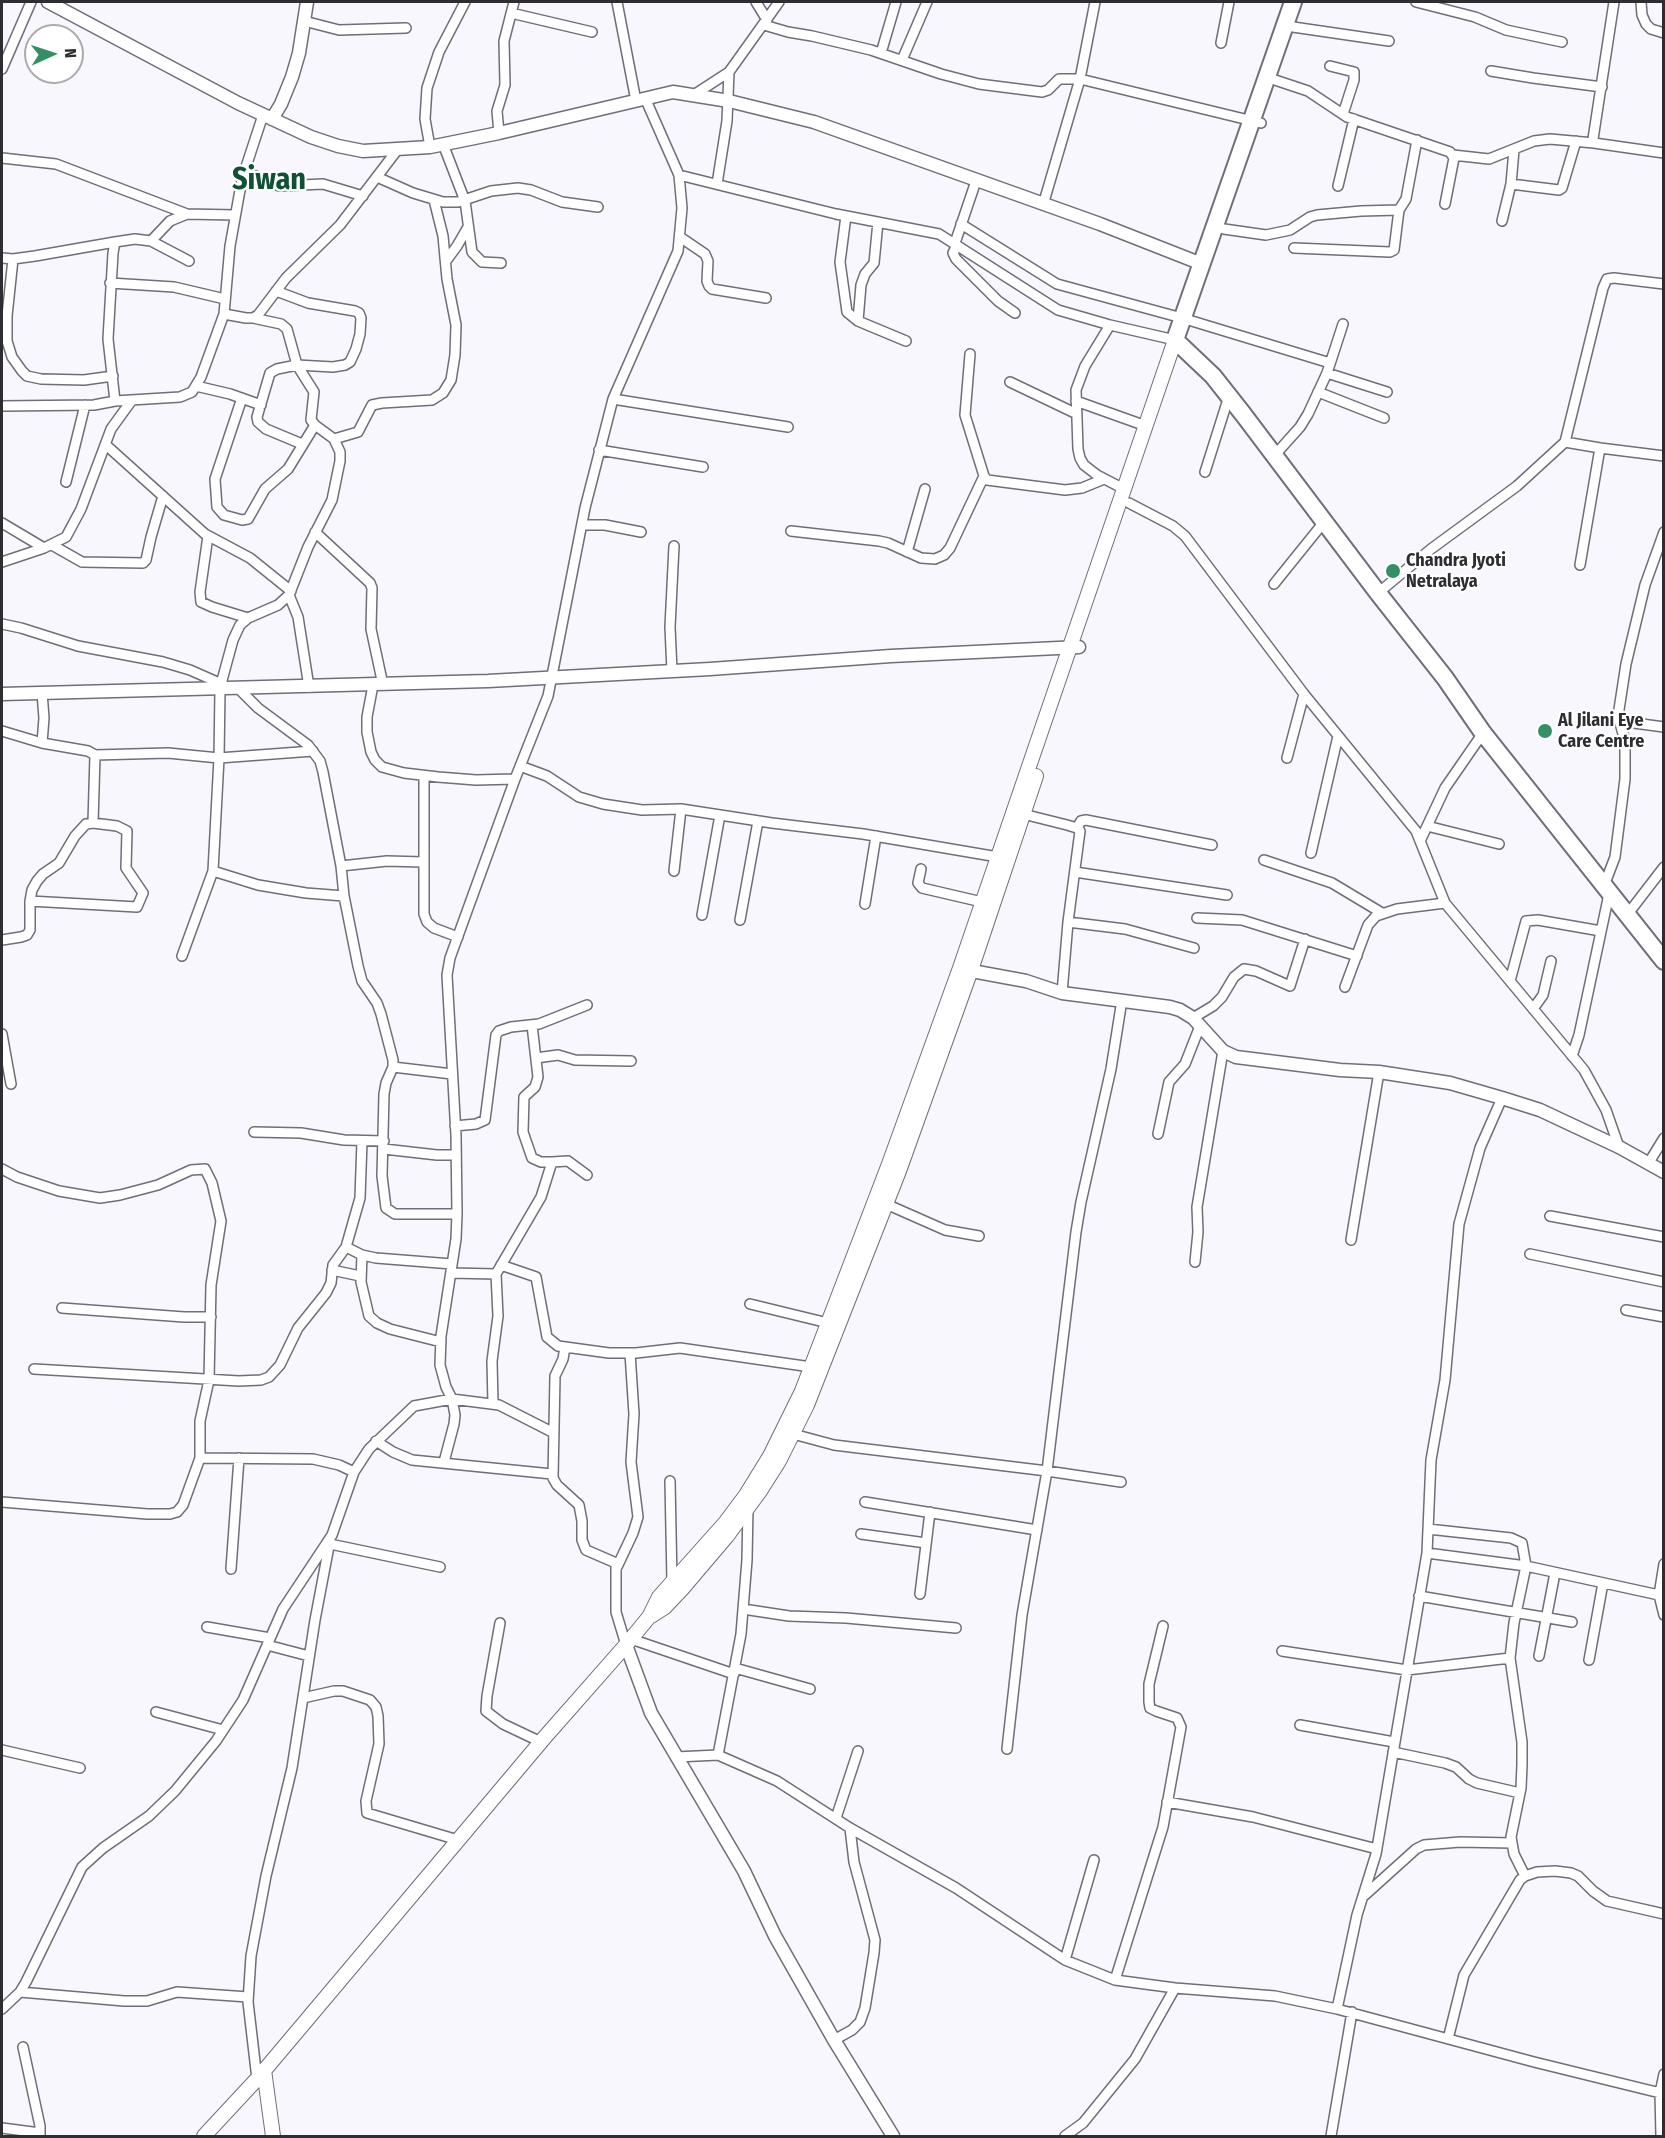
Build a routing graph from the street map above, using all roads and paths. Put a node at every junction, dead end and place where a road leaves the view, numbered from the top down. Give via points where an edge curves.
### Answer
1 (32, 2) edge
2 (48, 2) edge
3 (308, 2) edge
4 (465, 2) edge
5 (514, 2) edge
6 (617, 2) edge
7 (756, 2) edge
8 (779, 2) edge
9 (896, 2) edge
10 (927, 2) edge
11 (1095, 2) edge
12 (1229, 2) edge
13 (1293, 2) edge
14 (1302, 2) edge
15 (1416, 2) edge
16 (1614, 2) edge
17 (1641, 2) edge
18 (511, 13) junction
19 (304, 21) junction
20 (765, 22) junction
21 (1293, 27) junction
22 (406, 28) dead end
23 (592, 32) dead end
24 (1664, 33) edge
25 (1389, 41) dead end
26 (1221, 42) dead end
27 (1562, 42) dead end
28 (881, 53) junction
29 (902, 60) junction
30 (1330, 66) dead end
31 (2, 69) edge
32 (1491, 71) dead end
33 (729, 72) junction
34 (1080, 79) junction
35 (1275, 80) junction
36 (1602, 87) junction
37 (692, 96) junction
38 (641, 99) junction
39 (729, 101) junction
40 (1343, 114) junction
41 (267, 117) junction
42 (1354, 119) junction
43 (1257, 122) junction
44 (499, 133) junction
45 (1416, 140) junction
46 (1576, 141) junction
47 (1594, 143) junction
48 (443, 144) junction
49 (430, 147) junction
50 (398, 149) junction
51 (1514, 150) junction
52 (1664, 153) edge
53 (1453, 154) junction
54 (2, 159) edge
55 (244, 171) junction
56 (679, 175) junction
57 (376, 177) junction
58 (976, 181) junction
59 (717, 184) junction
60 (1511, 184) junction
61 (1338, 186) dead end
62 (363, 196) junction
63 (434, 200) junction
64 (465, 201) junction
65 (1445, 204) dead end
66 (1043, 205) junction
67 (598, 207) dead end
68 (1399, 210) junction
69 (187, 214) junction
70 (235, 215) junction
71 (846, 216) junction
72 (1502, 221) dead end
73 (878, 222) junction
74 (962, 224) junction
75 (468, 227) junction
76 (1224, 229) junction
77 (680, 237) junction
78 (150, 241) junction
79 (115, 242) junction
80 (956, 244) junction
81 (1294, 248) dead end
82 (2, 258) edge
83 (13, 259) junction
84 (189, 261) dead end
85 (446, 261) junction
86 (501, 263) dead end
87 (1202, 264) junction
88 (110, 283) junction
89 (1664, 284) edge
90 (276, 291) junction
91 (766, 298) dead end
92 (225, 299) junction
93 (1015, 313) dead end
94 (224, 315) junction
95 (253, 318) junction
96 (1187, 320) junction
97 (858, 321) junction
98 (1343, 324) dead end
99 (1110, 325) junction
100 (906, 342) dead end
101 (1179, 343) junction
102 (970, 354) dead end
103 (12, 357) junction
104 (2, 359) edge
105 (297, 365) junction
106 (1328, 368) junction
107 (113, 376) junction
108 (1010, 382) dead end
109 (196, 386) junction
110 (1318, 392) junction
111 (1387, 392) dead end
112 (1229, 396) junction
113 (243, 398) junction
114 (613, 399) junction
115 (132, 400) junction
116 (115, 401) junction
117 (1076, 401) junction
118 (85, 405) junction
119 (261, 405) junction
120 (2, 406) edge
121 (1077, 414) junction
122 (1384, 418) dead end
123 (315, 425) junction
124 (1146, 426) junction
125 (788, 427) dead end
126 (334, 439) junction
127 (1565, 441) junction
128 (302, 444) junction
129 (106, 445) junction
130 (1600, 448) junction
131 (599, 450) junction
132 (1274, 456) junction
133 (1664, 456) edge
134 (703, 467) dead end
135 (1205, 472) dead end
136 (984, 476) junction
137 (1104, 478) junction
138 (66, 482) dead end
139 (924, 489) dead end
140 (1124, 489) junction
141 (164, 496) junction
142 (1129, 503) junction
143 (1324, 522) junction
144 (2, 523) edge
145 (582, 525) junction
146 (791, 531) dead end
147 (315, 532) junction
148 (641, 532) dead end
149 (1664, 532) edge
150 (208, 536) junction
151 (48, 546) junction
152 (674, 546) dead end
153 (907, 552) junction
154 (2, 562) edge
155 (1580, 565) dead end
156 (1274, 584) dead end
157 (290, 593) junction
158 (1378, 593) junction
159 (248, 618) junction
160 (2, 624) edge
161 (1075, 647) junction
162 (672, 671) junction
163 (553, 677) junction
164 (378, 685) junction
165 (309, 687) junction
166 (228, 688) junction
167 (42, 693) junction
168 (2, 694) edge
169 (1304, 694) junction
170 (1619, 721) junction
171 (1664, 727) edge
172 (2, 731) edge
173 (1483, 733) junction
174 (1338, 736) junction
175 (42, 742) junction
176 (313, 751) junction
177 (95, 755) junction
178 (219, 758) junction
179 (1287, 758) dead end
180 (520, 766) junction
181 (424, 776) junction
182 (515, 779) junction
183 (681, 809) junction
184 (1023, 814) junction
185 (720, 815) junction
186 (758, 821) junction
187 (93, 823) junction
188 (1427, 826) junction
189 (1077, 828) junction
190 (876, 836) junction
191 (1421, 839) junction
192 (1499, 844) dead end
193 (1212, 845) dead end
194 (1311, 853) dead end
195 (998, 857) junction
196 (1264, 860) dead end
197 (423, 862) junction
198 (341, 866) junction
199 (1664, 867) edge
200 (921, 868) dead end
201 (213, 871) junction
202 (674, 871) dead end
203 (1074, 872) junction
204 (1607, 890) junction
205 (1227, 895) dead end
206 (344, 896) junction
207 (30, 901) junction
208 (982, 902) junction
209 (1445, 903) junction
210 (865, 904) dead end
211 (1382, 913) junction
212 (702, 915) dead end
213 (1627, 915) junction
214 (1197, 918) dead end
215 (740, 920) dead end
216 (1068, 922) junction
217 (1601, 931) junction
218 (458, 937) junction
219 (1305, 939) junction
220 (2, 940) edge
221 (1194, 948) dead end
222 (182, 956) dead end
223 (1357, 956) junction
224 (1551, 961) dead end
225 (1664, 961) edge
226 (965, 969) junction
227 (1510, 981) junction
228 (1345, 987) dead end
229 (1062, 993) junction
230 (1122, 1000) junction
231 (587, 1005) dead end
232 (1533, 1009) junction
233 (1196, 1022) junction
234 (531, 1025) junction
235 (2, 1034) edge
236 (1223, 1051) junction
237 (1572, 1056) junction
238 (536, 1058) junction
239 (631, 1062) dead end
240 (393, 1067) junction
241 (1379, 1072) junction
242 (452, 1074) junction
243 (11, 1084) dead end
244 (1502, 1098) junction
245 (455, 1126) junction
246 (254, 1132) dead end
247 (1158, 1134) dead end
248 (1664, 1138) edge
249 (362, 1141) junction
250 (384, 1145) junction
251 (1619, 1147) junction
252 (456, 1155) junction
253 (552, 1162) junction
254 (1648, 1164) junction
255 (2, 1169) edge
256 (1664, 1172) edge
257 (587, 1175) dead end
258 (886, 1204) junction
259 (457, 1214) junction
260 (1550, 1216) dead end
261 (979, 1236) dead end
262 (1664, 1237) edge
263 (1351, 1240) dead end
264 (346, 1247) junction
265 (1530, 1254) dead end
266 (362, 1255) junction
267 (1195, 1262) dead end
268 (452, 1268) junction
269 (332, 1270) junction
270 (498, 1270) junction
271 (360, 1276) junction
272 (1664, 1282) edge
273 (750, 1304) dead end
274 (62, 1308) dead end
275 (1626, 1310) dead end
276 (211, 1317) junction
277 (1664, 1317) edge
278 (828, 1323) junction
279 (441, 1342) junction
280 (565, 1347) junction
281 (630, 1353) junction
282 (812, 1367) junction
283 (34, 1369) dead end
284 (209, 1380) junction
285 (452, 1399) junction
286 (493, 1404) junction
287 (552, 1432) junction
288 (793, 1434) junction
289 (376, 1441) junction
290 (200, 1458) junction
291 (239, 1458) junction
292 (444, 1462) junction
293 (1047, 1471) junction
294 (354, 1472) junction
295 (552, 1474) junction
296 (670, 1481) dead end
297 (1121, 1482) dead end
298 (2, 1502) edge
299 (865, 1502) dead end
300 (748, 1507) junction
301 (930, 1512) junction
302 (1428, 1529) junction
303 (1037, 1530) junction
304 (861, 1534) dead end
305 (331, 1539) junction
306 (926, 1544) junction
307 (1427, 1553) junction
308 (1664, 1564) edge
309 (1526, 1566) junction
310 (440, 1567) dead end
311 (617, 1567) junction
312 (231, 1569) dead end
313 (1555, 1573) junction
314 (672, 1582) junction
315 (1603, 1583) junction
316 (920, 1594) dead end
317 (1659, 1595) junction
318 (1419, 1596) junction
319 (743, 1609) junction
320 (1515, 1613) junction
321 (1664, 1615) edge
322 (649, 1617) junction
323 (1546, 1618) junction
324 (1572, 1622) dead end
325 (500, 1623) dead end
326 (1163, 1626) dead end
327 (207, 1627) dead end
328 (956, 1628) dead end
329 (268, 1641) junction
330 (628, 1642) junction
331 (1282, 1652) dead end
332 (309, 1656) junction
333 (1539, 1656) dead end
334 (1510, 1658) junction
335 (1589, 1660) dead end
336 (1407, 1670) junction
337 (734, 1671) junction
338 (810, 1689) dead end
339 (303, 1698) junction
340 (156, 1712) dead end
341 (1300, 1725) dead end
342 (223, 1731) junction
343 (541, 1742) junction
344 (1393, 1747) junction
345 (1007, 1749) dead end
346 (2, 1750) edge
347 (858, 1751) dead end
348 (718, 1755) junction
349 (676, 1758) junction
350 (80, 1768) dead end
351 (1520, 1793) junction
352 (1167, 1802) junction
353 (836, 1818) junction
354 (850, 1828) junction
355 (458, 1840) junction
356 (1512, 1843) junction
357 (1377, 1849) junction
358 (1094, 1860) dead end
359 (1525, 1876) junction
360 (1363, 1896) junction
361 (1664, 1914) edge
362 (1065, 1960) junction
363 (1115, 1980) junction
364 (1175, 1988) junction
365 (20, 1992) junction
366 (248, 1997) junction
367 (2, 2009) edge
368 (1337, 2009) junction
369 (1352, 2012) junction
370 (1448, 2039) junction
371 (834, 2040) junction
372 (23, 2047) dead end
373 (260, 2074) junction
374 (1664, 2074) edge
375 (1662, 2094) edge
376 (2, 2128) edge
377 (40, 2135) edge
378 (204, 2136) edge
379 (273, 2136) edge
380 (893, 2136) edge
381 (1065, 2136) edge
382 (1331, 2136) edge
383 (1661, 2136) edge

1 - 31 street
2 - 41 street
3 - 19 street
4 - 49 street via 439,52 427,88 425,119
5 - 18 street
6 - 38 street
7 - 20 street
8 - 20 street
9 - 28 street
10 - 29 street
11 - 34 street
12 - 26 street
13 - 43 highway
14 - 21 highway
15 - 27 street via 1475,17 1506,30
16 - 36 street
17 - 24 street via 1646,24
18 - 23 street
18 - 44 street via 504,41 505,86 497,111
19 - 22 street via 339,30
19 - 41 street via 292,77 281,104
20 - 28 street via 788,32
20 - 33 street
21 - 25 street
21 - 35 highway
28 - 29 street
29 - 34 street via 964,81 1036,92 1048,90 1059,79
30 - 40 street via 1354,72
32 - 36 street
33 - 37 street
33 - 39 street
34 - 43 street
34 - 66 street
35 - 40 street via 1308,91
35 - 43 highway
36 - 47 street
37 - 38 street via 673,92
37 - 39 street
38 - 44 street
38 - 56 street
39 - 58 street via 814,122
39 - 59 street
40 - 42 street
41 - 50 street via 338,146 363,151
41 - 55 street
42 - 45 street
42 - 61 street
43 - 76 highway
43 - 87 highway
44 - 48 street
45 - 53 street
45 - 68 street via 1406,199
46 - 47 street
46 - 51 street via 1541,140
46 - 60 street via 1559,190
47 - 52 street
48 - 49 street
48 - 64 street
49 - 50 street
50 - 57 street
51 - 53 street via 1490,159
51 - 60 street
53 - 65 street
54 - 69 street via 56,164
55 - 62 street via 279,186 323,184
55 - 70 street
56 - 59 street
56 - 77 street
57 - 62 street
57 - 63 street
58 - 66 street
58 - 74 street
59 - 71 street
60 - 72 street
62 - 90 street
63 - 64 street
63 - 85 street
64 - 67 street via 492,190 518,188 562,202
64 - 75 street
66 - 87 street
68 - 76 street via 1317,215 1290,230 1266,235
68 - 81 street via 1395,246 1390,252
69 - 70 street
69 - 78 street via 170,221
70 - 92 street
71 - 73 street
71 - 97 street via 841,272 847,312
73 - 80 street via 939,234
73 - 97 street via 874,263 861,285
74 - 80 street
74 - 96 street via 1057,284
75 - 85 street
75 - 86 street via 476,258
76 - 96 highway
77 - 91 street via 705,254 707,281 712,289
77 - 114 street via 674,262
78 - 79 street
78 - 84 street
79 - 83 street
79 - 88 street
80 - 93 street via 956,259
80 - 99 street via 1058,310
82 - 83 street
83 - 103 street via 6,329
85 - 126 street via 457,342 447,387 438,398 426,402 375,403 368,409 358,432
87 - 96 highway
88 - 92 street via 174,287
88 - 107 street via 108,339
89 - 127 street via 1607,279
90 - 95 street
90 - 105 street via 301,301 355,311 361,318 350,362 340,367
92 - 94 street
94 - 95 street
94 - 109 street
95 - 105 street via 287,329
96 - 101 highway
96 - 106 street
97 - 100 street
98 - 106 street
99 - 101 street
99 - 117 street via 1079,381
101 - 112 highway
101 - 124 main road
101 - 142 main road
102 - 136 street via 965,414
103 - 104 street
103 - 107 street via 33,378 84,380
105 - 119 street via 270,373
105 - 123 street via 314,392 310,415
106 - 110 street
106 - 111 street
107 - 116 street
108 - 121 street
109 - 113 street
109 - 115 street via 187,395
110 - 122 street
110 - 132 street via 1300,427
112 - 132 highway
112 - 135 street
113 - 119 street
113 - 128 street via 215,479 220,512 248,519 260,496 288,469
114 - 125 street
114 - 131 street
115 - 116 street
115 - 129 street
116 - 118 street
117 - 121 street
117 - 124 street
118 - 120 street
118 - 138 street
119 - 128 street via 257,417 260,425
121 - 137 street via 1080,458
123 - 126 street
123 - 128 street
124 - 140 main road
126 - 147 street via 340,452 332,500
127 - 130 street
127 - 158 street via 1517,486
129 - 141 street
129 - 151 street via 72,529 66,537
130 - 133 street
130 - 155 street
131 - 134 street
131 - 145 street
132 - 143 highway
136 - 137 street via 991,481 1065,490 1082,488
136 - 153 street via 948,552 935,559
137 - 140 street
139 - 153 street
140 - 161 main road
141 - 150 street
141 - 151 street via 143,563 82,562
142 - 161 main road
142 - 169 street via 1185,536
143 - 156 street
143 - 158 highway
144 - 151 street
145 - 148 street
145 - 163 street
146 - 153 street via 879,541
147 - 157 street
147 - 164 street via 370,583
149 - 170 street via 1636,615 1619,701
150 - 157 street via 250,558
150 - 159 street via 201,602
151 - 154 street
152 - 162 street
157 - 159 street via 278,605
157 - 165 street via 298,617
158 - 173 highway
159 - 166 street via 237,631
160 - 166 street via 78,646 163,662
161 - 162 street
161 - 184 main road
161 - 195 main road
162 - 163 street
163 - 164 street
163 - 180 street
164 - 165 street
164 - 181 street via 367,717 375,760 390,770
165 - 166 street
166 - 167 street
166 - 176 street
166 - 178 street
167 - 168 street
167 - 175 street
169 - 174 street
169 - 179 street
170 - 171 street
170 - 204 street via 1625,741 1625,779
172 - 175 street
173 - 188 street via 1445,788
173 - 204 highway
174 - 191 street
174 - 194 street
175 - 177 street
176 - 178 street
176 - 198 street via 320,761
177 - 178 street via 168,753
177 - 187 street
178 - 201 street
180 - 182 street
180 - 183 street via 591,801 633,809
181 - 182 street
181 - 197 street
182 - 218 street
183 - 185 street
183 - 202 street
184 - 189 street
184 - 226 main road
185 - 186 street
185 - 212 street
186 - 190 street
186 - 215 street
187 - 207 street via 81,829 59,863 37,881
187 - 207 street via 127,831 126,868 143,893 137,907
188 - 191 street
188 - 192 street
189 - 193 street via 1081,820 1086,820
189 - 203 street via 1080,835
190 - 195 street
190 - 210 street
191 - 209 street
195 - 208 main road
196 - 211 street via 1332,883
197 - 198 street via 378,861
197 - 218 street via 425,918 438,931
198 - 206 street
199 - 213 street
200 - 208 street via 918,883 922,888
201 - 206 street via 258,885
201 - 222 street
203 - 205 street
203 - 216 street
204 - 213 highway
204 - 217 street
206 - 240 street via 362,981 381,1014
207 - 220 street via 27,935
208 - 226 main road
209 - 211 street
209 - 227 street
211 - 223 street via 1368,925
213 - 225 highway
214 - 219 street via 1242,920
216 - 221 street via 1125,929
216 - 229 street
217 - 227 street via 1526,921
217 - 237 street
218 - 242 street via 447,975
219 - 223 street
219 - 233 street via 1290,986 1244,969
223 - 228 street
224 - 232 street via 1543,995
226 - 229 street via 1026,981
226 - 258 main road
226 - 278 main road
227 - 232 street
229 - 230 street
230 - 233 street via 1170,1007
230 - 293 street via 1081,1202
231 - 234 street
232 - 237 street
233 - 236 street
233 - 247 street via 1185,1064 1169,1082
234 - 238 street
234 - 245 street via 499,1031 485,1120
235 - 243 street
236 - 241 street via 1236,1057
236 - 267 street via 1197,1207
237 - 251 street via 1606,1110
238 - 239 street via 558,1055 575,1060
238 - 253 street via 537,1083 524,1097 523,1132 532,1158
240 - 242 street
240 - 250 street via 384,1094
241 - 244 street via 1450,1083
241 - 263 street
242 - 245 street
244 - 251 street via 1540,1110
244 - 302 street via 1480,1148 1459,1224 1445,1380 1431,1460
245 - 252 street
246 - 249 street
248 - 254 street
249 - 250 street
249 - 264 street via 360,1198
250 - 252 street
250 - 259 street via 384,1199 390,1212
251 - 254 street
252 - 259 street
253 - 257 street via 568,1161
253 - 270 street via 541,1197
254 - 256 street
255 - 276 street via 59,1191 100,1198 205,1169 221,1221
258 - 261 street via 945,1230
258 - 288 main road
259 - 268 street
260 - 262 street
264 - 266 street
264 - 269 street
265 - 272 street
266 - 268 street
266 - 271 street
268 - 270 street
268 - 279 street
269 - 271 street
269 - 284 street via 326,1293 298,1328 274,1373 261,1380
270 - 280 street via 536,1278 547,1337
270 - 286 street
271 - 279 street via 373,1319 390,1329
273 - 278 street
274 - 276 street
275 - 277 street
276 - 284 street
278 - 282 main road
279 - 285 street via 440,1365
280 - 281 street
280 - 287 street via 555,1376
281 - 282 street via 680,1348
281 - 311 street via 634,1414 631,1462 638,1517
282 - 314 main road via 779,1439 746,1495
283 - 284 street
284 - 290 street via 200,1420
285 - 286 street
285 - 289 street via 414,1406
285 - 292 street via 454,1424
286 - 287 street
287 - 295 street
288 - 293 street via 834,1445
288 - 300 main road
289 - 292 street via 402,1457
289 - 294 street
290 - 291 street
290 - 298 street via 183,1505 170,1514
291 - 294 street via 313,1459
291 - 312 street
292 - 295 street
293 - 297 street
293 - 303 street
294 - 305 street
295 - 311 street via 556,1485 579,1504 583,1545
296 - 314 street
299 - 301 street
300 - 319 street
300 - 322 main road via 665,1608
301 - 303 street
301 - 306 street
302 - 307 street
302 - 309 street via 1517,1539 1522,1543
303 - 345 street via 1022,1615
304 - 306 street
305 - 310 street
305 - 329 street via 296,1586
305 - 332 street
306 - 316 street
307 - 309 street
307 - 318 street
308 - 317 street
309 - 313 street
309 - 320 street
311 - 330 street via 616,1612
313 - 315 street
313 - 323 street
314 - 322 main road
315 - 317 street
315 - 335 street
317 - 321 street
318 - 320 street
318 - 336 street
319 - 328 street
319 - 337 street
320 - 323 street
320 - 334 street
322 - 330 main road
323 - 324 street
323 - 333 street
325 - 343 street via 486,1711
326 - 352 street via 1149,1684 1149,1702 1150,1708 1180,1722
327 - 329 street
329 - 332 street
329 - 342 street via 251,1685
330 - 337 street
330 - 343 main road
330 - 349 street via 651,1713
331 - 336 street
332 - 339 street
334 - 336 street
334 - 351 street via 1522,1742
336 - 344 street
337 - 338 street
337 - 348 street
339 - 355 street via 342,1691 370,1700 378,1716 379,1744 366,1801 367,1813
339 - 366 street via 288,1788 255,1931
340 - 342 street
341 - 344 street
342 - 365 street via 165,1801 82,1867
343 - 355 main road
344 - 351 street via 1456,1767 1477,1783
344 - 357 street
346 - 350 street
347 - 353 street
348 - 349 street
348 - 353 street via 777,1781
349 - 371 street via 744,1871 775,1936
351 - 356 street
352 - 357 street via 1253,1817
352 - 363 street via 1163,1827
353 - 354 street
354 - 362 street via 956,1888
354 - 371 street via 854,1862 875,1940 860,2022
355 - 373 main road
356 - 359 street
356 - 360 street via 1424,1845
357 - 360 street
358 - 362 street
359 - 361 street via 1537,1872 1571,1873 1607,1901
359 - 370 street via 1464,1975
360 - 368 street
362 - 363 street
363 - 364 street
364 - 368 street via 1275,1996
364 - 381 street via 1135,2060 1083,2123
365 - 366 street via 124,2001 147,2001 177,1992
365 - 367 street
366 - 373 street via 251,2038
368 - 369 street
369 - 370 street
369 - 382 street
370 - 375 street
371 - 380 street
372 - 377 street
373 - 378 main road
373 - 379 main road
374 - 375 street
375 - 383 street
376 - 377 street

